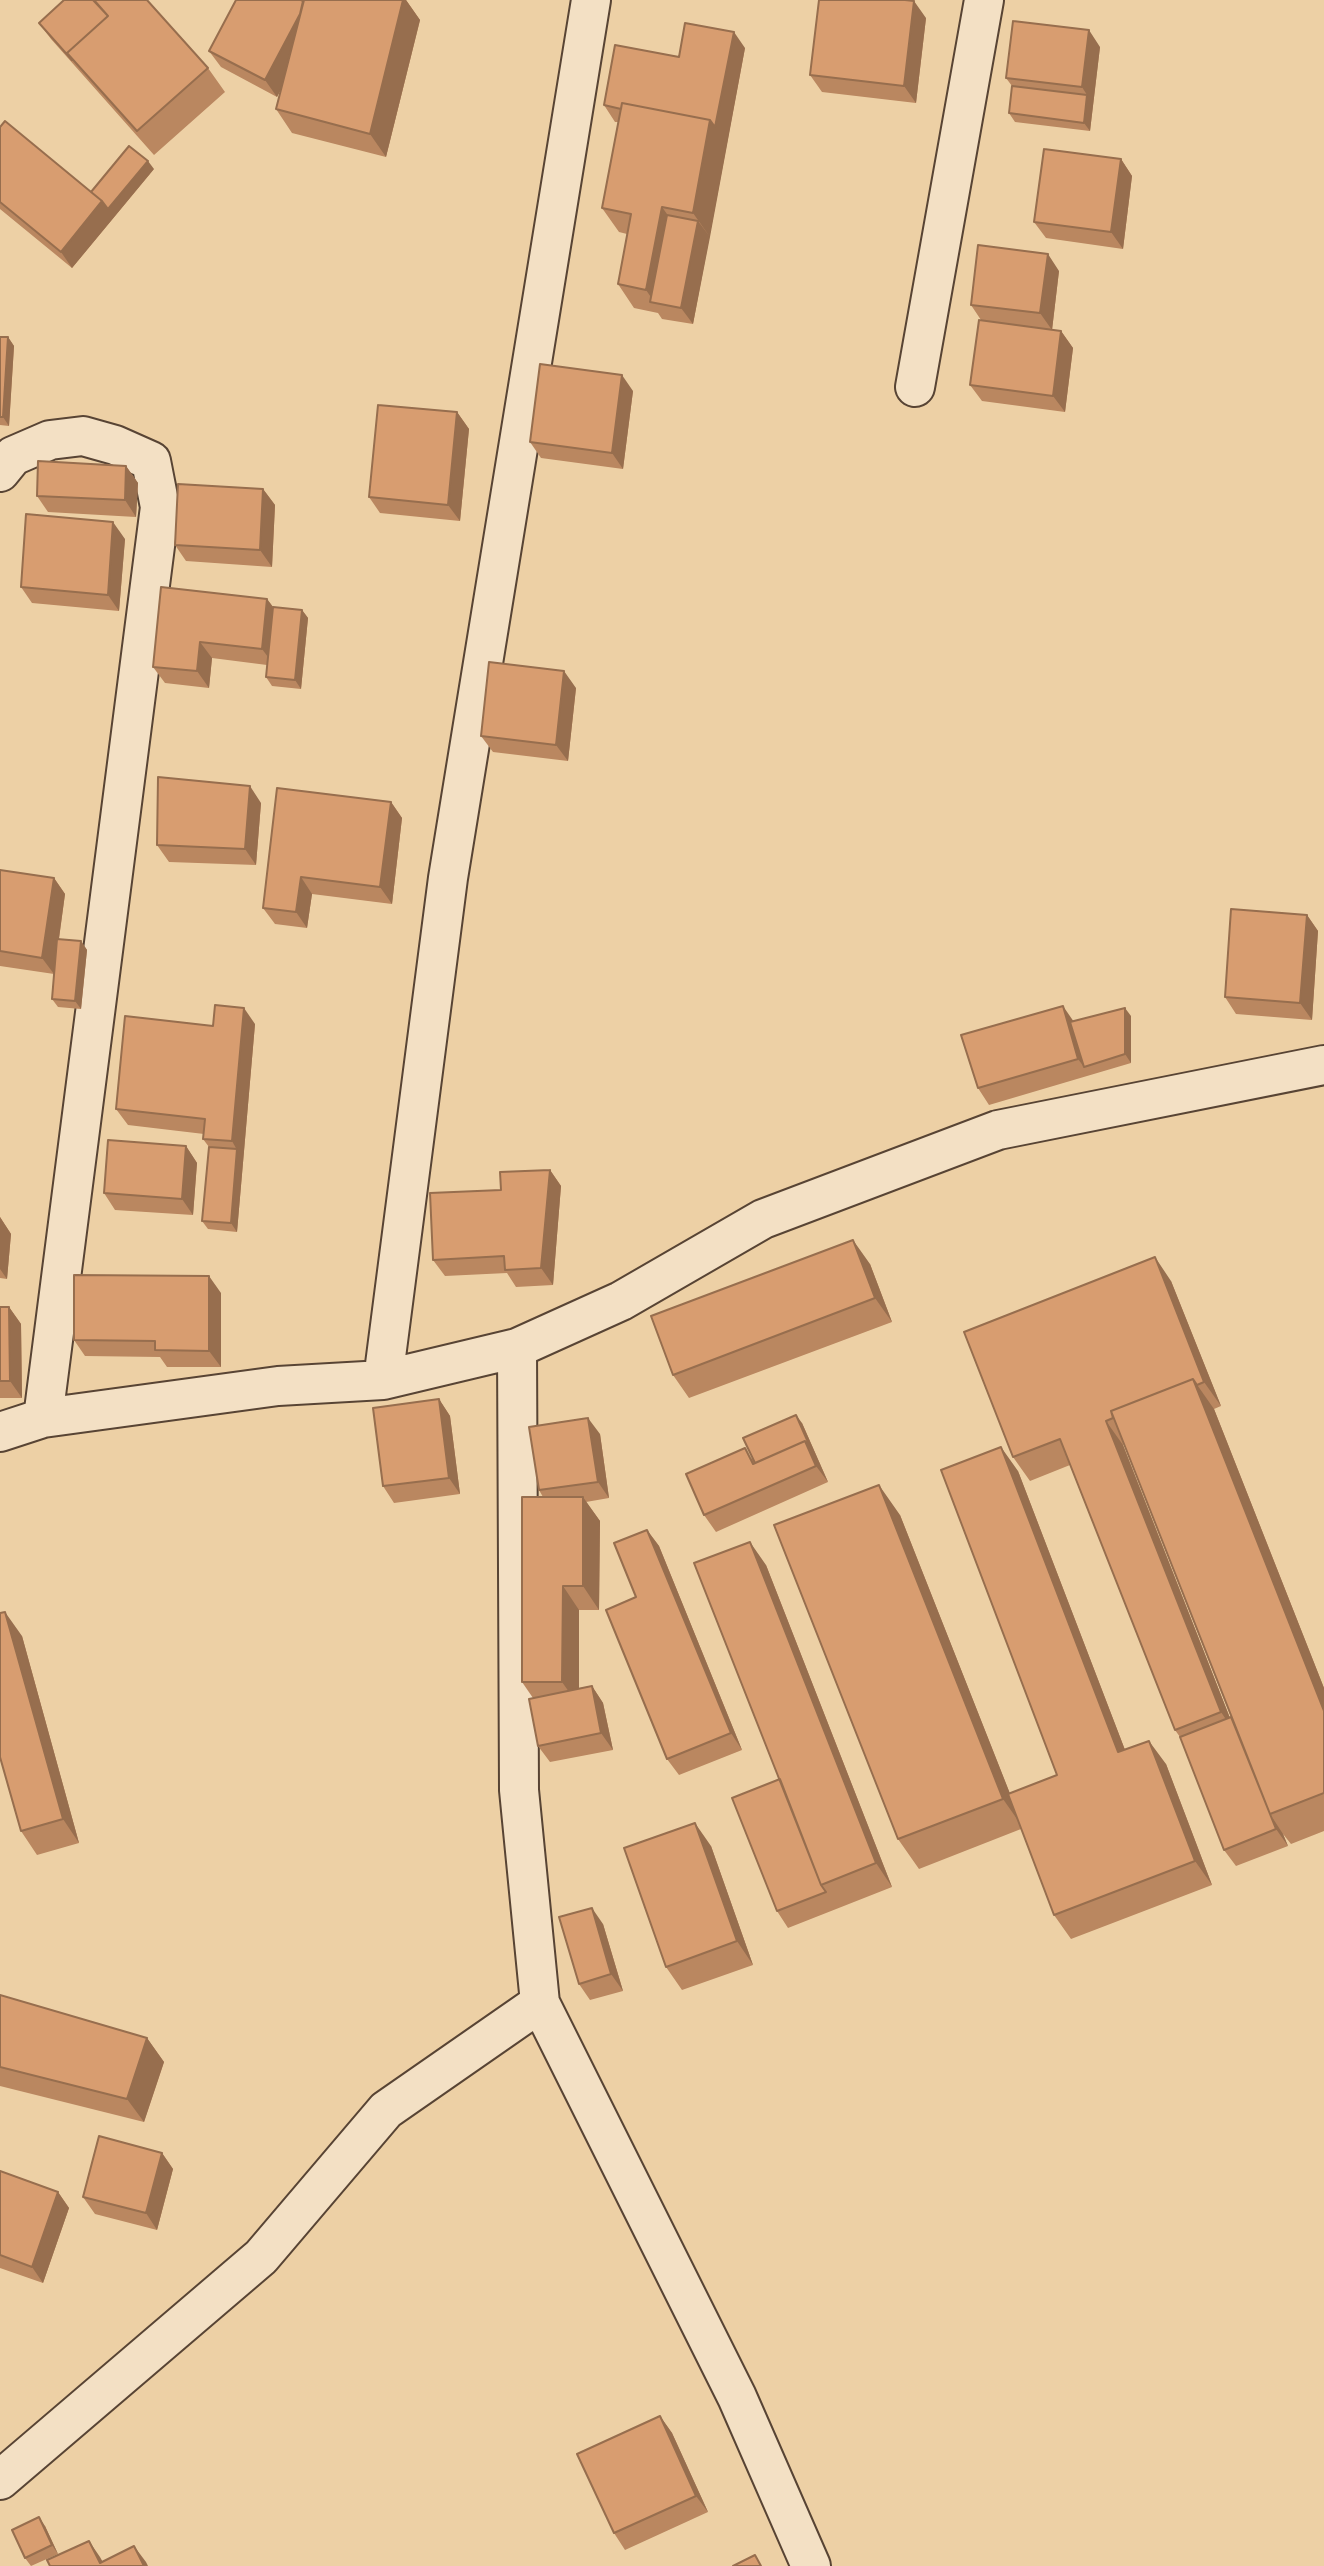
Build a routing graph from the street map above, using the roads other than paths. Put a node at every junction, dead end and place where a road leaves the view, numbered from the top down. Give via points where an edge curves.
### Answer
1 (591, 0) edge
2 (984, 0) edge
3 (915, 387) dead end
4 (0, 472) edge
5 (1324, 1065) edge
6 (517, 1348) junction
7 (383, 1380) junction
8 (43, 1418) junction
9 (0, 1432) edge
10 (540, 2003) junction
11 (0, 2480) edge
12 (811, 2566) edge

1 - 7 street via 448,878
2 - 3 street
4 - 8 street via 13,456 37,445 83,436 151,461 160,508
5 - 6 street via 998,1130 763,1219 621,1301
6 - 7 street
6 - 10 street via 519,1790
7 - 8 street via 278,1386
8 - 9 street
10 - 11 street via 386,2110 261,2257
10 - 12 street via 737,2396

